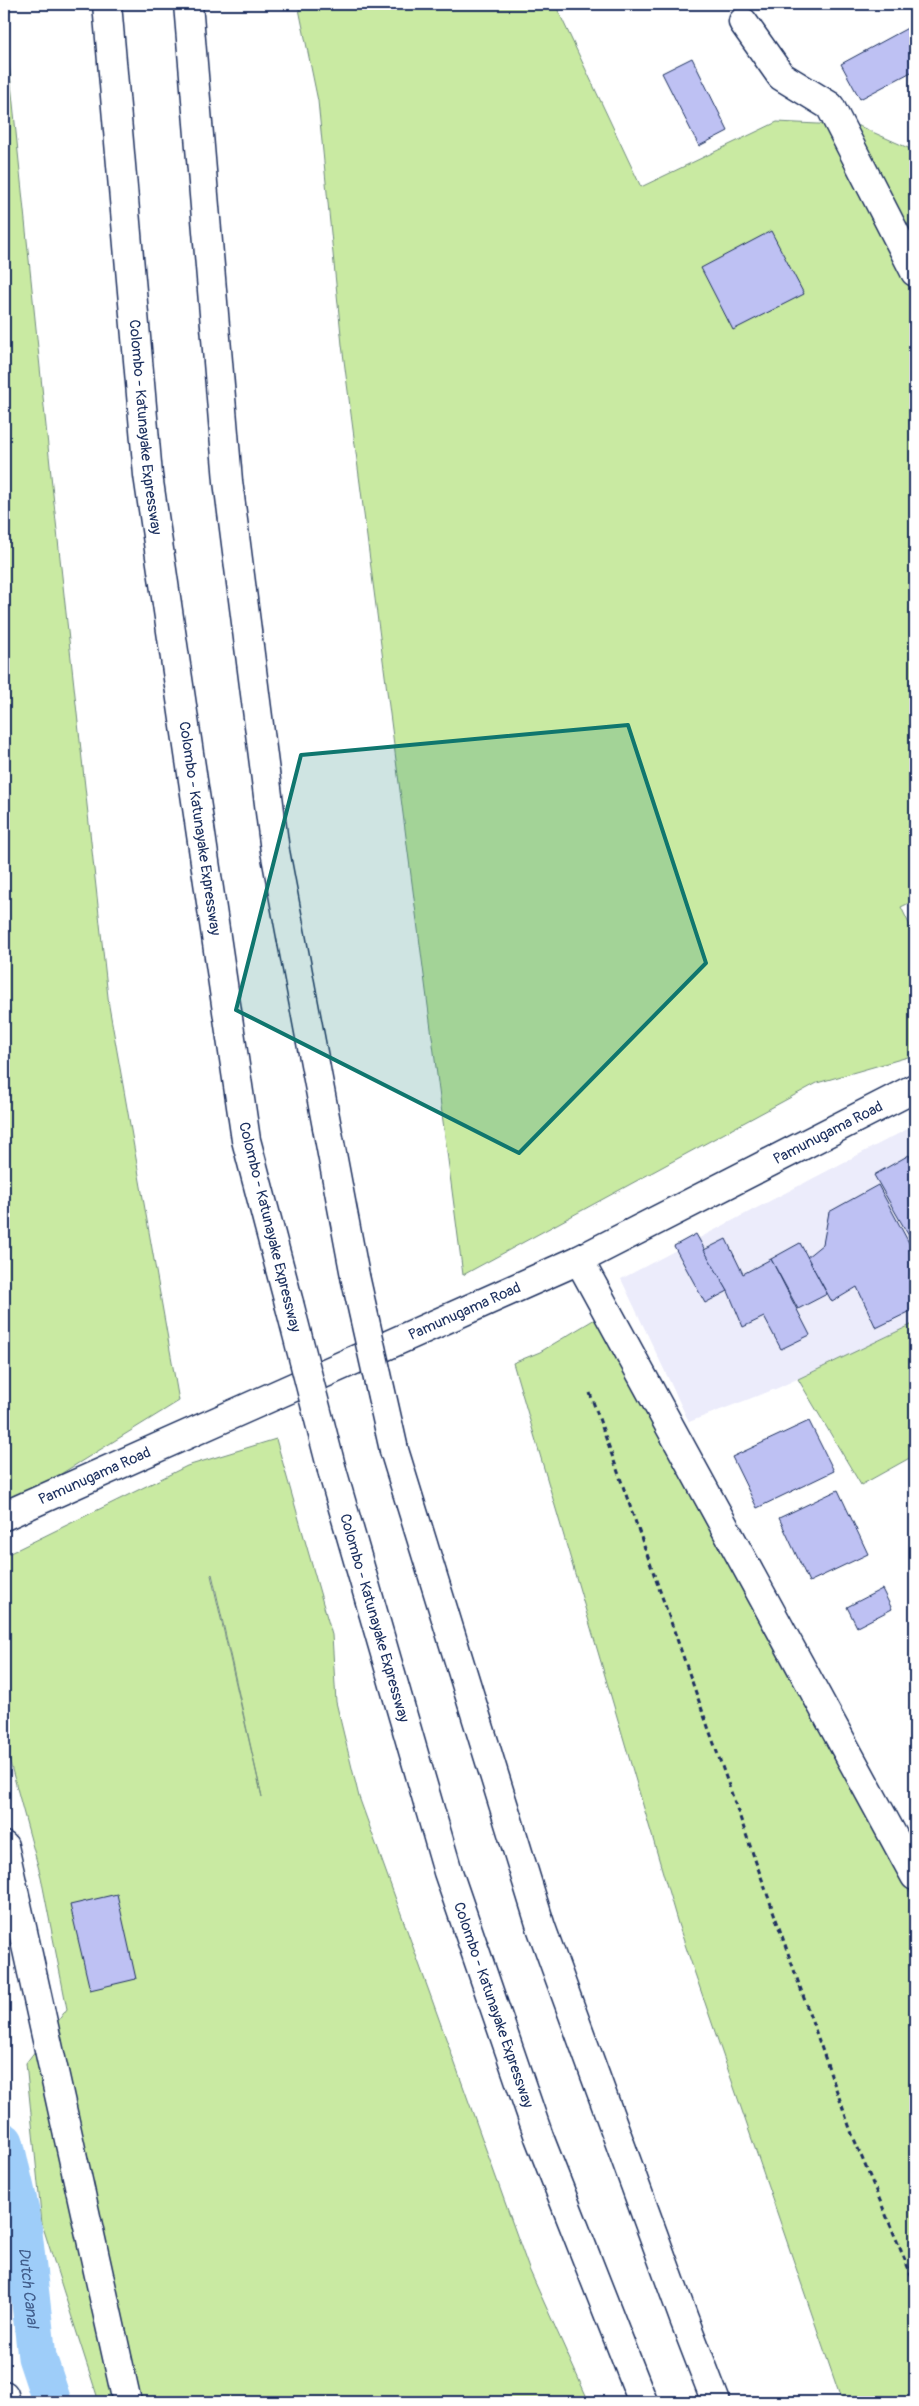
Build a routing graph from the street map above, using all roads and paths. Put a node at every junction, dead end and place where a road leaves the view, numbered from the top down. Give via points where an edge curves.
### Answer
1 (107, 4) edge
2 (188, 4) edge
3 (743, 22) dead end
4 (915, 272) edge
5 (915, 1088) edge
6 (579, 1260) junction
7 (590, 1394) dead end
8 (4, 1516) edge
9 (4, 1846) edge
10 (915, 1876) edge
11 (915, 2284) edge
12 (4, 2395) edge
13 (6, 2402) edge
14 (127, 2402) edge
15 (643, 2402) edge
16 (716, 2402) edge

1 - 15 main road, Colombo - Katunayake Expressway, bridge via 148,475 246,1140 332,1470 448,1872 539,2137
2 - 16 main road, bridge via 228,480 275,851 355,1276 394,1450 541,1927
3 - 4 main road via 780,76 830,106
5 - 6 main road, Pamunugama Road
6 - 8 main road, Pamunugama Road
6 - 10 main road
7 - 11 path via 852,2134
9 - 14 main road
12 - 13 main road

